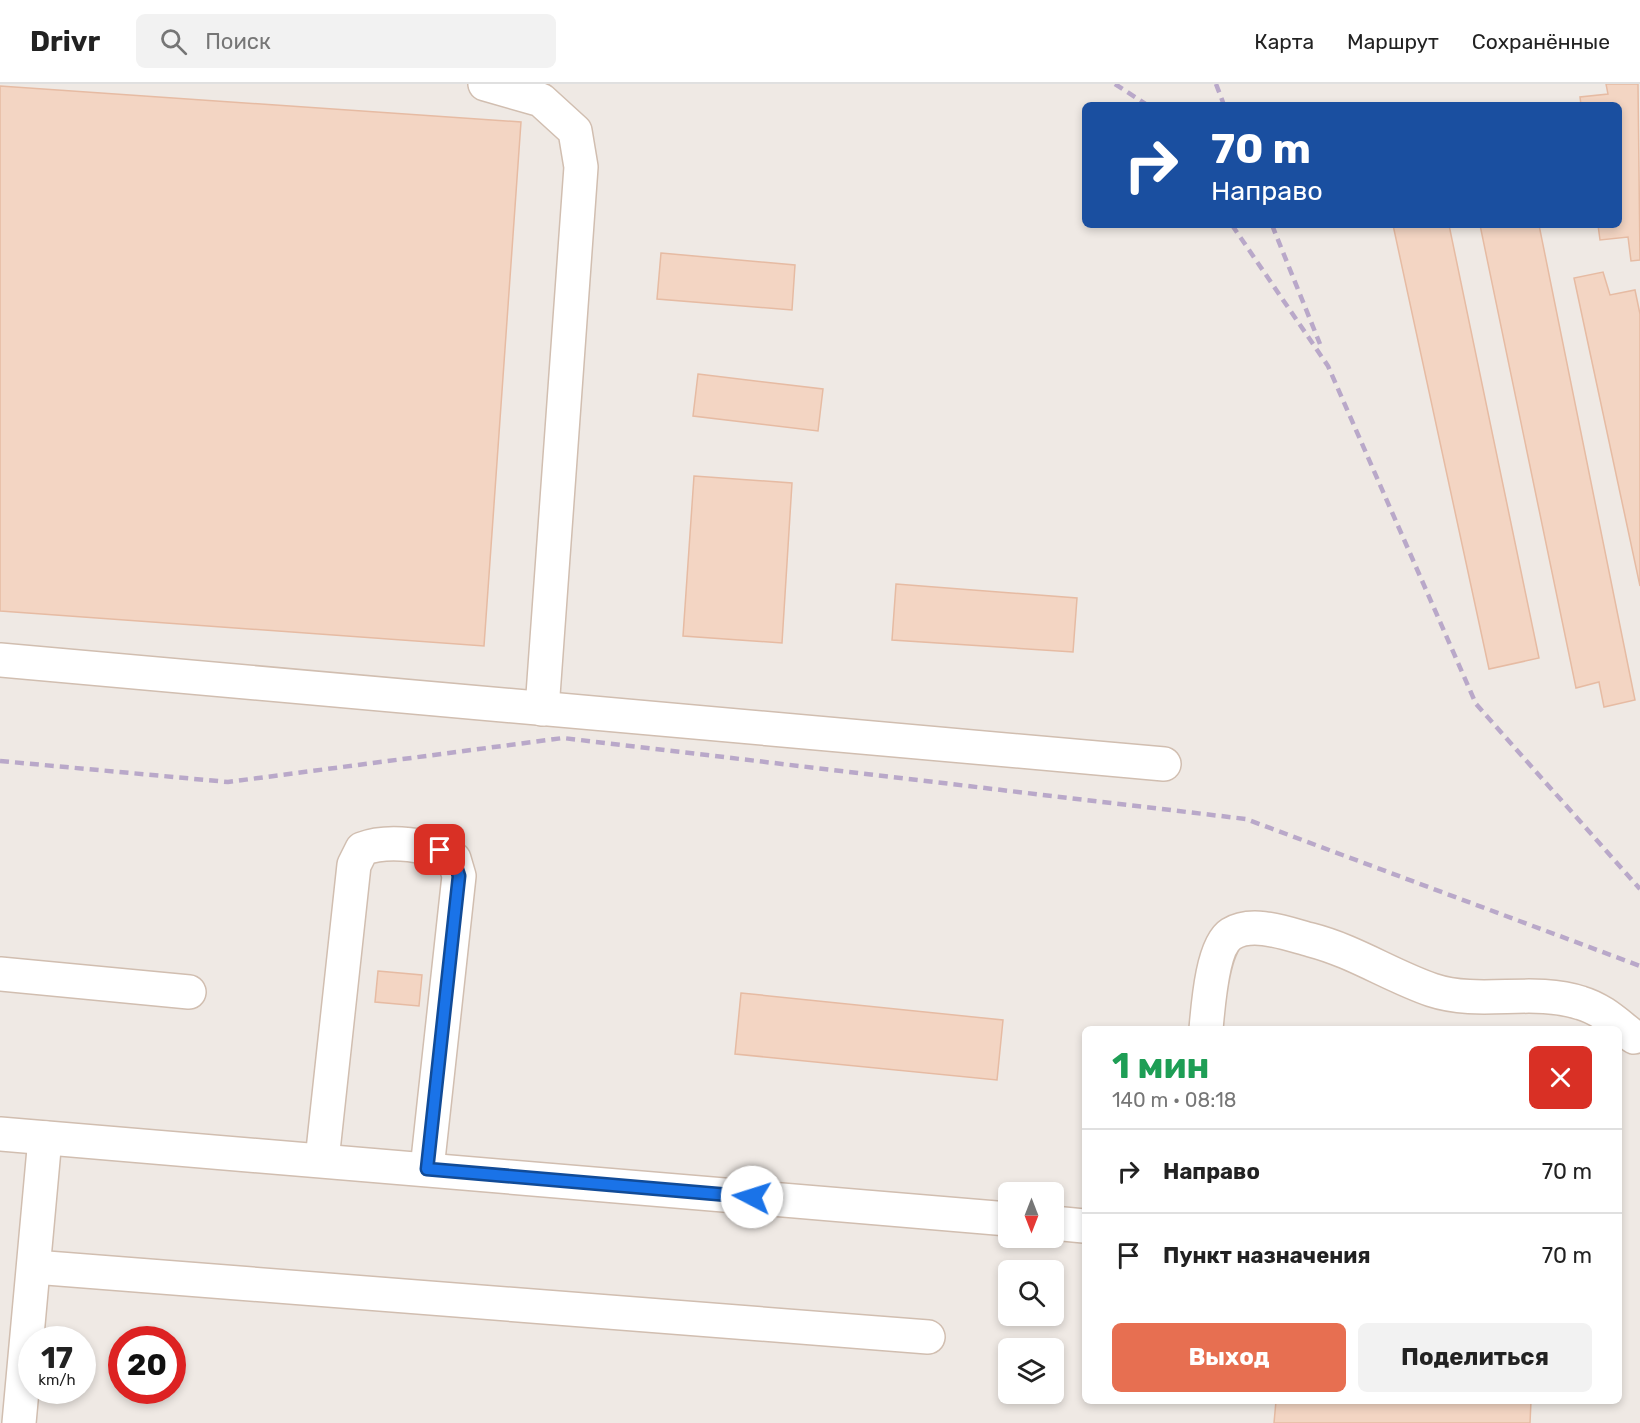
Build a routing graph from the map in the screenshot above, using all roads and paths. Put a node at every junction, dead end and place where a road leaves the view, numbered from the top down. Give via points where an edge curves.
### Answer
1 (486, 84) edge
2 (0, 660) edge
3 (542, 709) junction
4 (1164, 764) dead end
5 (0, 974) edge
6 (189, 992) dead end
7 (1206, 1026) edge
8 (1620, 1026) edge
9 (1622, 1027) edge
10 (1634, 1037) dead end
11 (0, 1134) edge
12 (45, 1138) junction
13 (322, 1160) junction
14 (427, 1169) junction
15 (998, 1218) edge
16 (1064, 1224) edge
17 (1082, 1226) edge
18 (34, 1267) junction
19 (928, 1337) dead end
20 (20, 1423) edge

1 - 3 lane via 541,100 574,131 580,167
2 - 3 lane
3 - 4 lane
5 - 6 lane
7 - 8 lane via 1220,948 1230,934 1248,929 1277,930 1337,947 1433,990 1471,997 1541,996 1581,1002
9 - 10 lane
11 - 12 lane
12 - 13 lane
12 - 18 lane
13 - 14 lane
13 - 14 lane via 354,865 362,849 376,843 440,850 454,860 459,876
14 - 15 lane
16 - 17 lane
18 - 19 lane
18 - 20 lane

